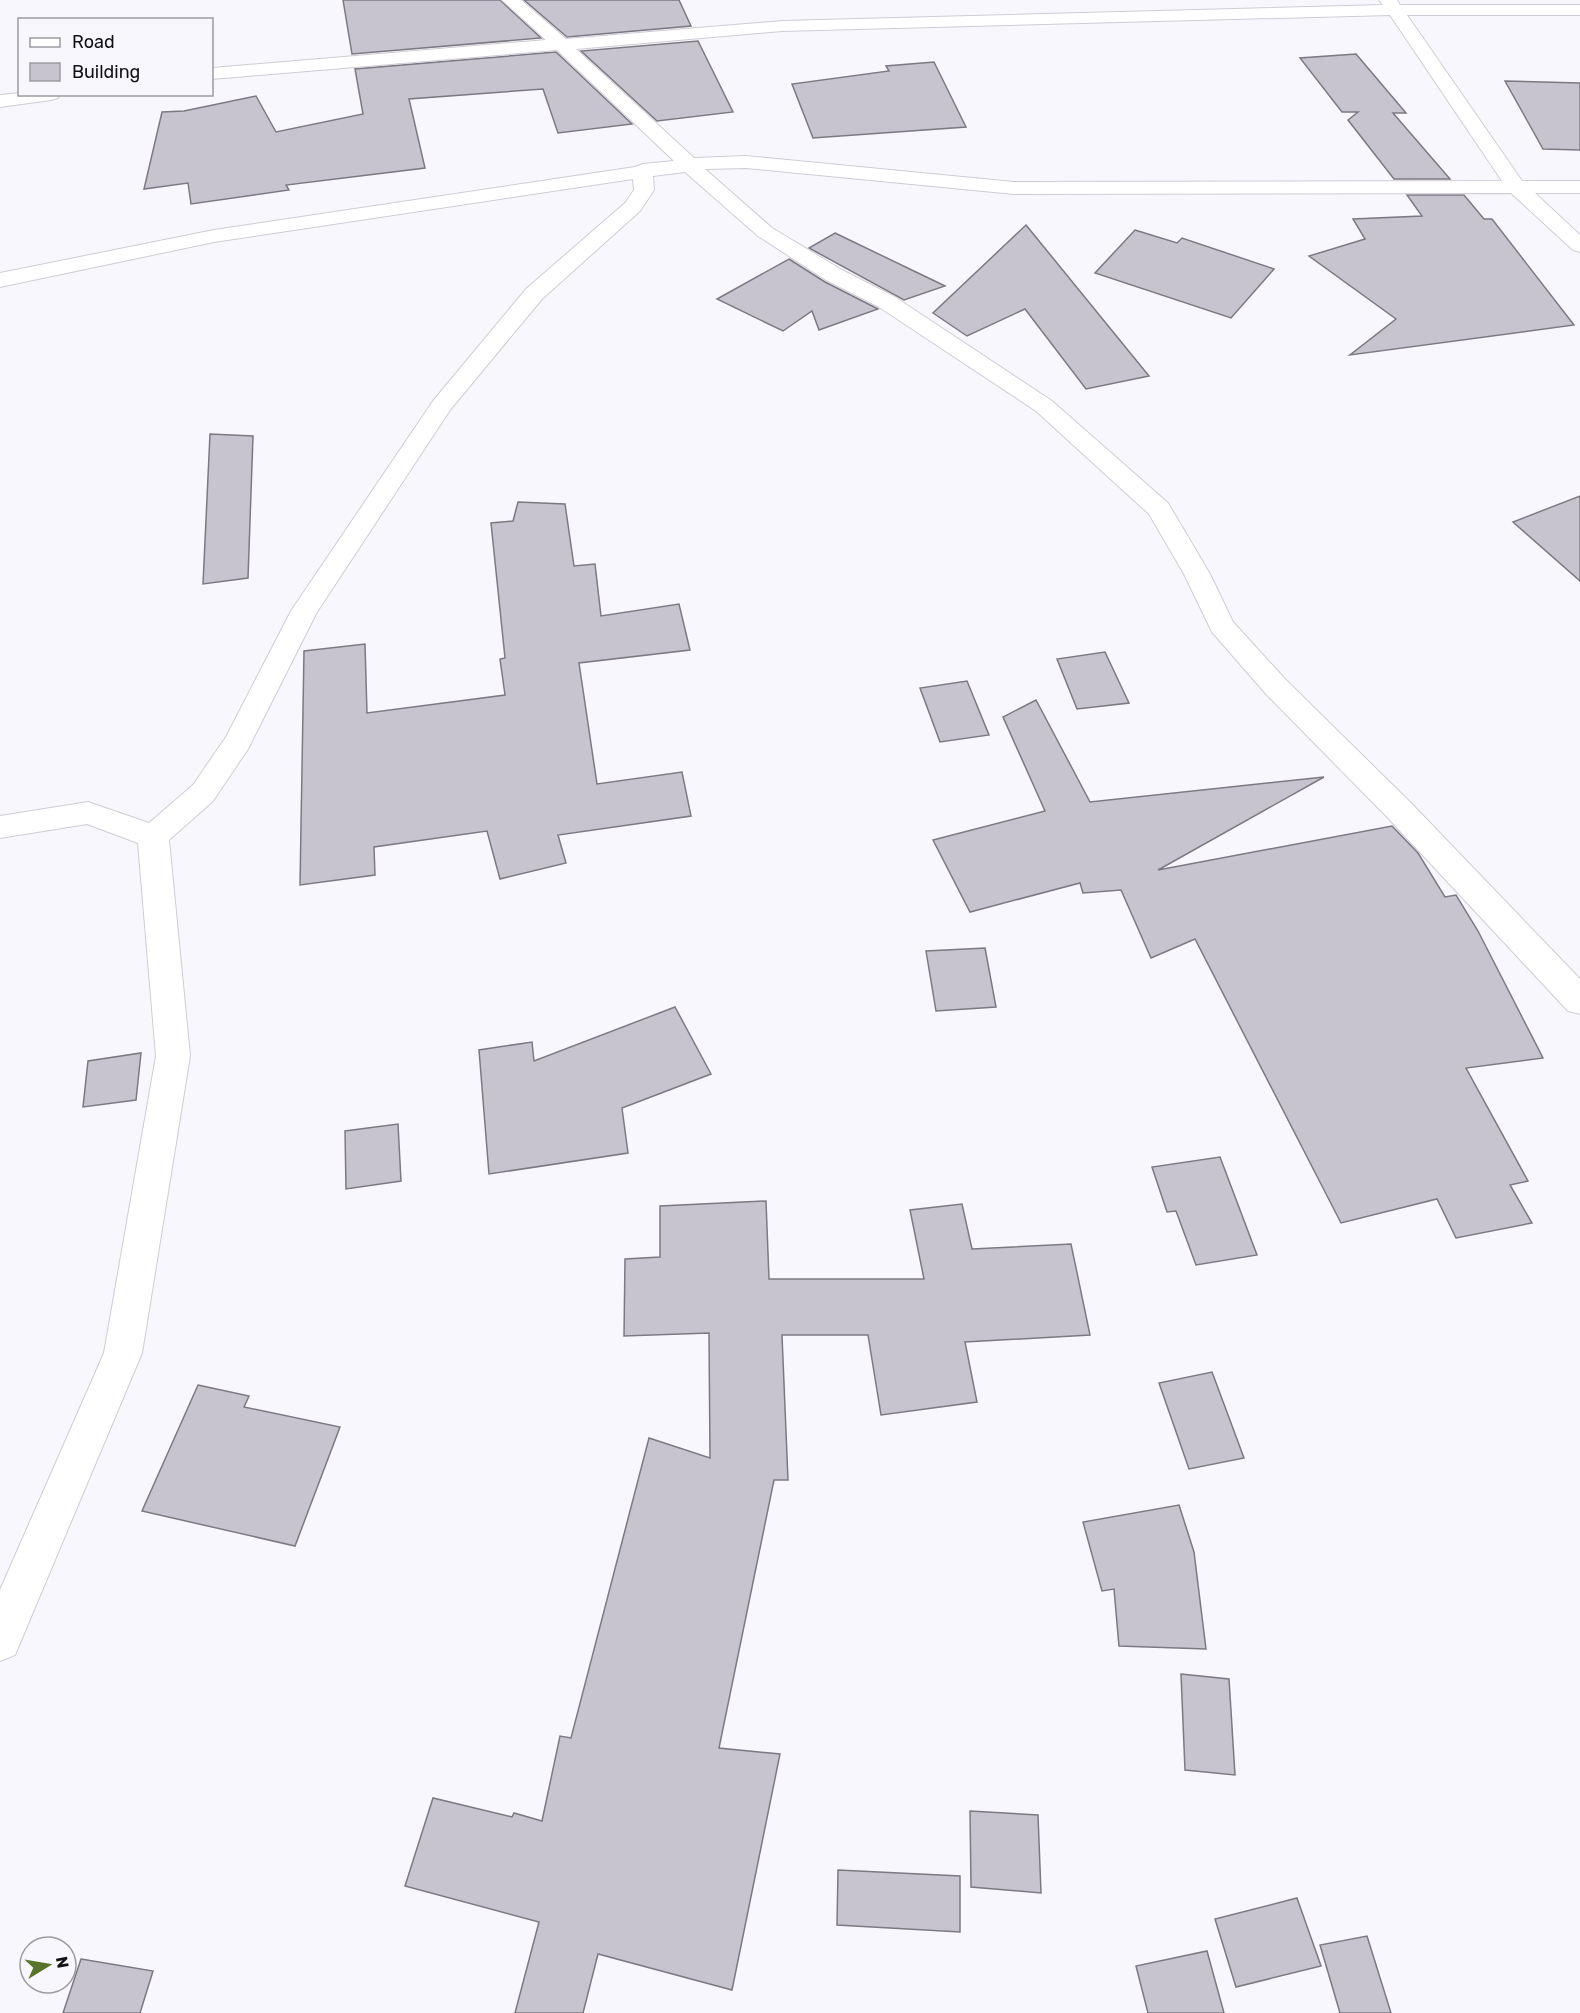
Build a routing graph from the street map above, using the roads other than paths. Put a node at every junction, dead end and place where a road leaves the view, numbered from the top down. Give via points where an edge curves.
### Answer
1 (511, 0) edge
2 (1391, 5) edge
3 (1580, 10) edge
4 (561, 44) junction
5 (213, 74) edge
6 (36, 96) edge
7 (0, 101) edge
8 (688, 164) junction
9 (643, 170) junction
10 (1580, 187) edge
11 (1517, 188) junction
12 (1580, 246) edge
13 (0, 280) edge
14 (0, 827) edge
15 (153, 836) junction
16 (1580, 1001) edge
17 (0, 1640) edge

1 - 4 street
2 - 3 street
2 - 4 street via 782,26
2 - 11 street
4 - 5 street
4 - 8 street
6 - 7 street
8 - 9 street
8 - 11 street via 746,162 1014,188
8 - 16 street via 765,232 887,302 1044,406 1159,510 1222,626 1276,687
9 - 13 street via 214,236
9 - 15 street via 644,190 633,207 534,294 441,406 304,611 238,742 203,793
10 - 11 street
11 - 12 street
14 - 15 street via 88,813
15 - 17 street via 173,1056 123,1353

